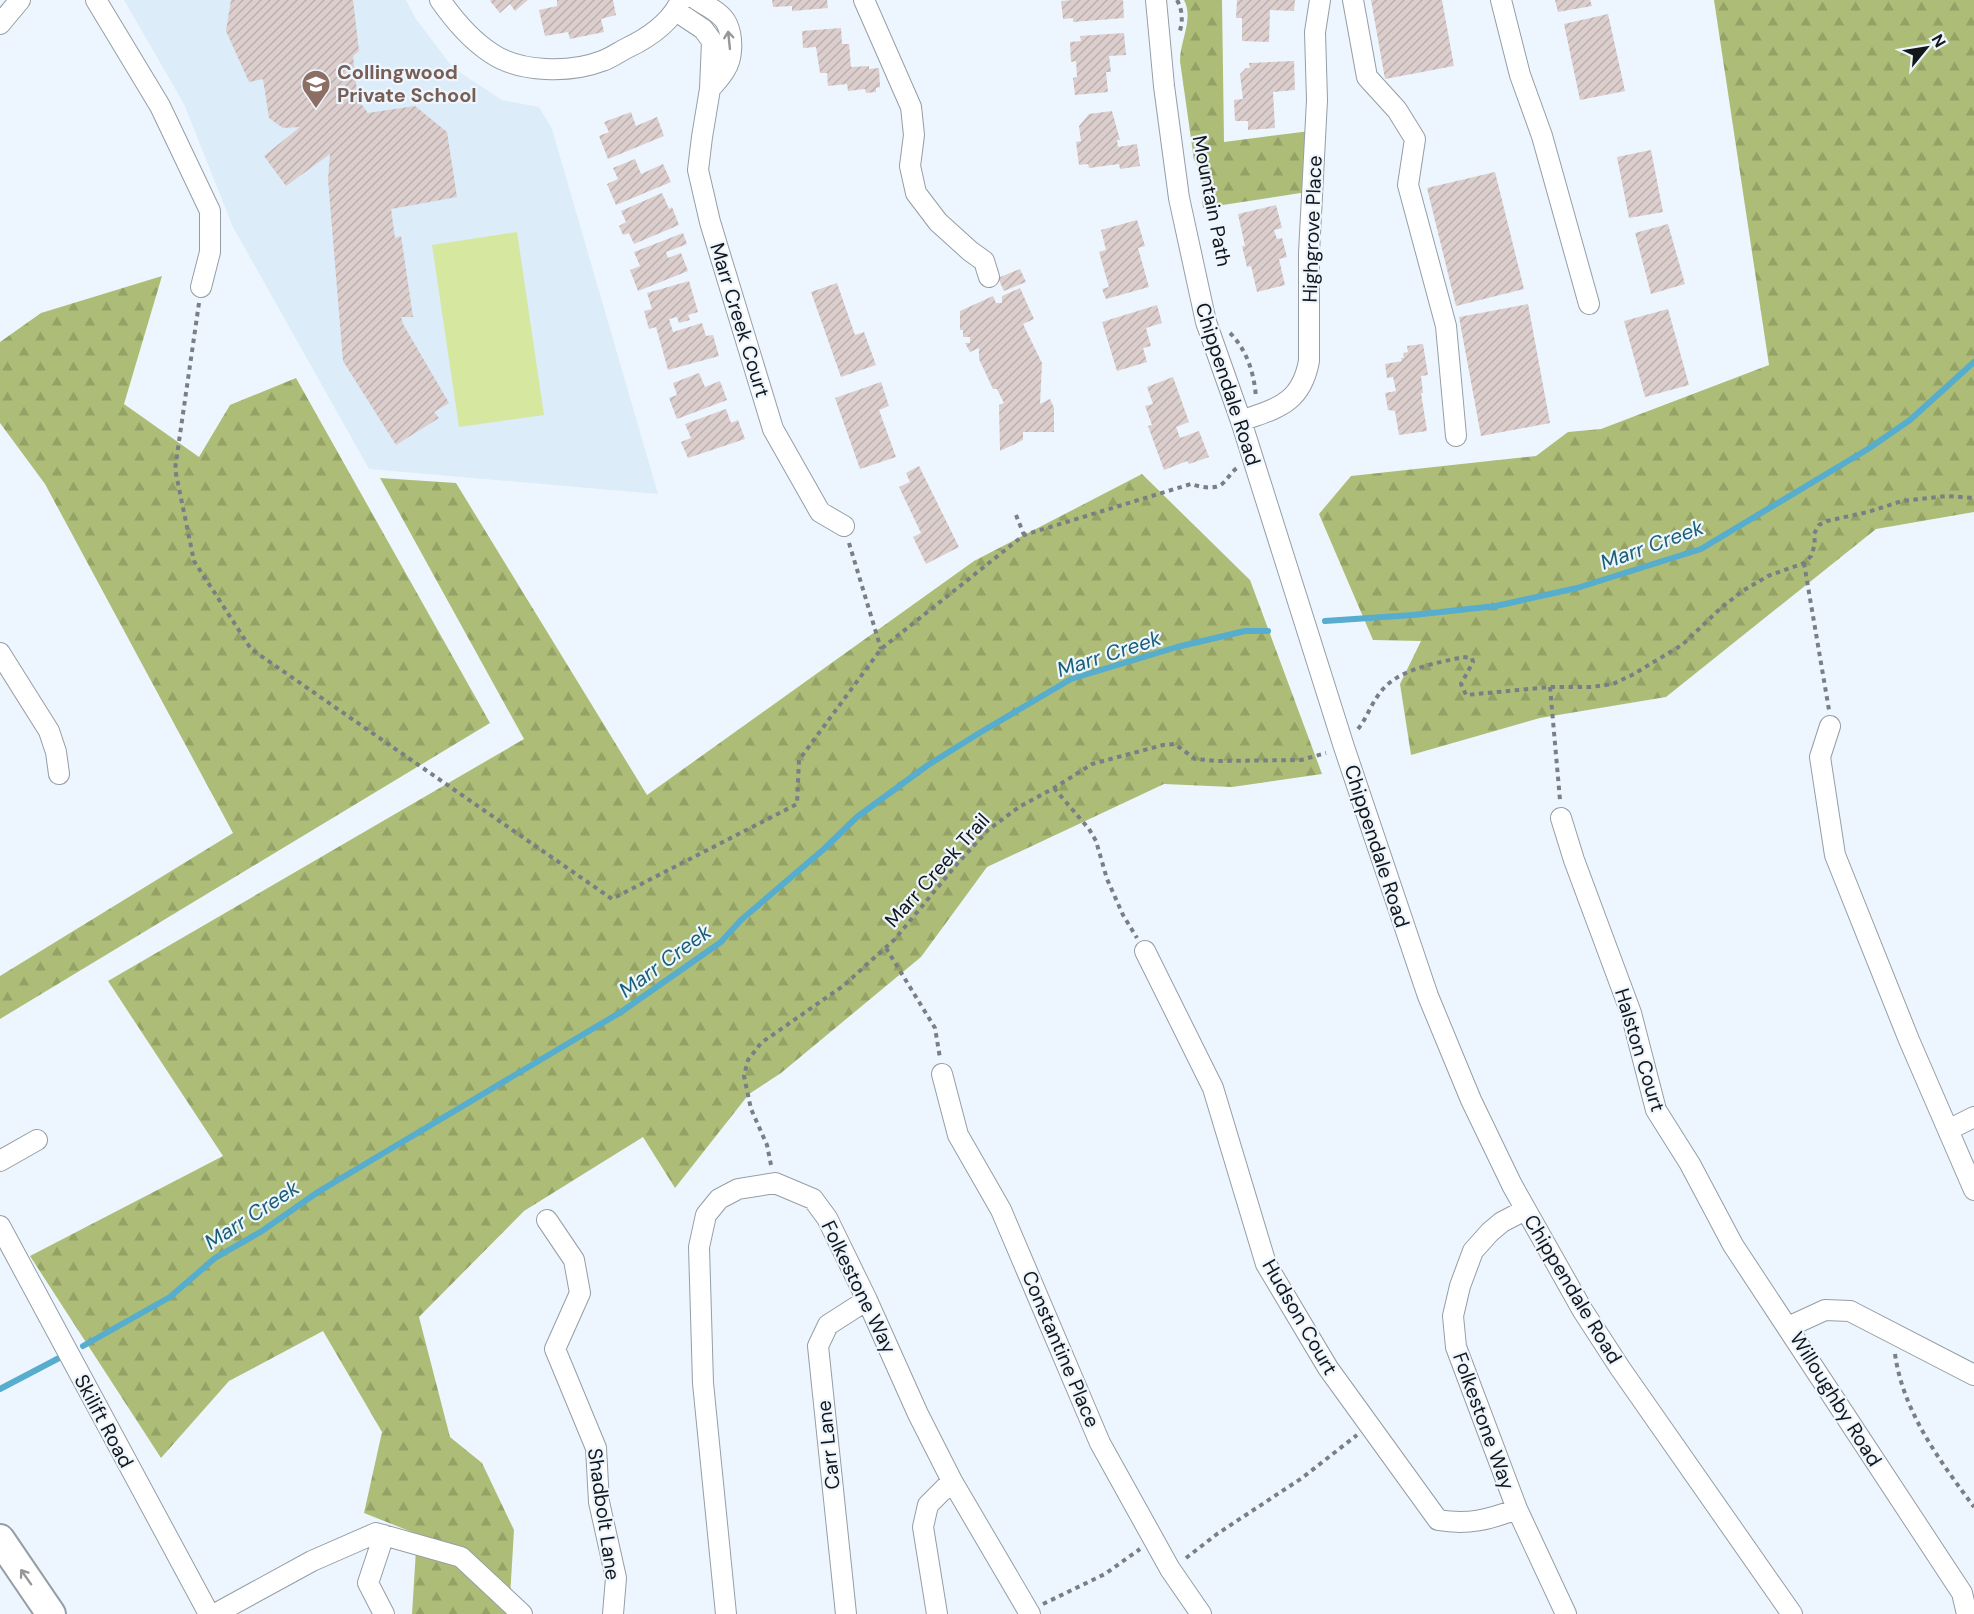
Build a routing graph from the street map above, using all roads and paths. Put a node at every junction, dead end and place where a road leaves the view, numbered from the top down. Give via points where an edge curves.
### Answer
1 (20, 0) edge
2 (96, 0) edge
3 (440, 0) edge
4 (697, 0) edge
5 (864, 0) edge
6 (1156, 0) edge
7 (1177, 0) edge
8 (1320, 0) edge
9 (1353, 0) edge
10 (1501, 0) edge
11 (678, 6) edge
12 (0, 24) edge
13 (1178, 36) dead end
14 (710, 89) junction
15 (989, 277) dead end
16 (201, 287) joint
17 (1589, 304) dead end
18 (1226, 324) dead end
19 (1257, 402) dead end
20 (1241, 421) junction
21 (1456, 436) dead end
22 (1241, 466) dead end
23 (1974, 498) edge
24 (1016, 515) dead end
25 (844, 526) joint
26 (1024, 535) junction
27 (1804, 563) junction
28 (881, 649) junction
29 (0, 652) edge
30 (1550, 687) junction
31 (1830, 726) joint
32 (1355, 733) dead end
33 (1333, 751) dead end
34 (59, 774) dead end
35 (1054, 788) junction
36 (1561, 818) joint
37 (886, 948) junction
38 (1145, 951) joint
39 (942, 1074) joint
40 (1974, 1118) edge
41 (1948, 1130) junction
42 (37, 1140) dead end
43 (0, 1161) edge
44 (776, 1183) junction
45 (1974, 1190) edge
46 (1525, 1210) junction
47 (547, 1220) dead end
48 (0, 1226) edge
49 (867, 1300) junction
50 (1788, 1328) junction
51 (1900, 1336) junction
52 (1974, 1376) edge
53 (1369, 1425) junction
54 (952, 1480) junction
55 (1974, 1507) edge
56 (1517, 1509) junction
57 (384, 1535) junction
58 (0, 1539) edge
59 (1154, 1540) junction
60 (1170, 1569) junction
61 (1030, 1613) edge
62 (51, 1614) edge
63 (209, 1614) edge
64 (215, 1614) edge
65 (384, 1614) edge
66 (522, 1614) edge
67 (613, 1614) edge
68 (726, 1614) edge
69 (846, 1614) edge
70 (937, 1614) edge
71 (1201, 1614) edge
72 (1566, 1614) edge
73 (1792, 1614) edge
74 (1967, 1614) edge

1 - 12 street
2 - 16 street via 160,106 210,211 210,252
3 - 11 street via 455,21 491,54 537,69 571,69 602,61 645,39
14 -> 4 street, Marr Creek Court via 730,60 731,42 726,22
5 - 15 street via 911,107 914,135 910,166 916,193 938,222 984,261
6 - 20 street, Chippendale Road via 1179,198 1206,322
7 - 13 path via 1183,20
8 - 20 street, Highgrove Place via 1315,33 1317,100 1307,374 1289,401
9 - 21 street via 1368,76 1415,139 1408,185 1446,326
10 - 17 street
11 - 14 street, Marr Creek Court via 712,41
14 - 25 street, Marr Creek Court via 698,170 773,429 820,512
16 - 28 path via 175,469 194,561 251,649 612,899 797,804 800,760
18 - 19 path via 1244,350
20 - 46 street, Chippendale Road via 1428,996 1471,1100
22 - 26 path via 1222,484 1191,484
23 - 27 path via 1947,496 1902,501 1827,521 1814,534 1811,556
24 - 26 path
25 - 28 path
26 - 28 path
27 - 30 path via 1744,590 1682,645 1632,675 1613,684
27 - 31 path
29 - 34 street via 49,731
30 - 32 path via 1466,695 1461,684 1472,666 1472,658 1438,663 1391,680
30 - 36 path
31 - 41 street via 1820,757 1835,855
33 - 35 path, Marr Creek Trail via 1301,760 1218,761 1196,759 1175,744 1162,745 1092,764
35 - 37 path, Marr Creek Trail via 988,830
35 - 38 path via 1096,841 1123,915
36 - 50 street, Halston Court via 1631,1013 1656,1110 1733,1245
37 - 39 path via 935,1028
37 - 44 path, Marr Creek Trail via 843,986 761,1043 748,1060 744,1076 748,1098 767,1145
38 - 53 street, Hudson Court via 1213,1088 1266,1263 1328,1368
39 - 59 street, Constantine Place via 958,1135 1001,1210 1101,1443
40 - 41 street
41 - 45 street
42 - 43 street
44 - 49 street, Folkestone Way via 813,1199 827,1218
44 - 68 street via 738,1189 719,1199 706,1215 699,1247 702,1383
46 - 56 street, Folkestone Way via 1502,1222 1473,1251 1453,1316 1456,1347
46 - 73 street, Chippendale Road via 1620,1368
47 - 67 street, Shadbolt Lane via 574,1260 579,1293 555,1349 596,1448 599,1502 616,1578
48 - 63 street, Skilift Road
49 - 54 street, Folkestone Way
49 - 69 street, Carr Lane via 828,1325 818,1346
50 - 51 street, Willoughby Road via 1825,1310 1850,1311
50 - 74 street, Willoughby Road via 1962,1593
51 - 52 street, Willoughby Road
51 - 55 path via 1894,1352 1908,1403 1947,1471
53 - 56 street, Hudson Court via 1438,1520 1487,1520
53 - 60 path via 1302,1478
54 - 61 street, Folkestone Way
54 - 70 street via 928,1504 923,1527
56 - 72 street, Folkestone Way
57 - 64 street via 376,1533 312,1561
57 - 65 street via 368,1583
57 - 66 street via 461,1557
62 -> 58 highway
59 - 60 street, Constantine Place
59 - 61 path via 1105,1574
60 - 71 street, Constantine Place

